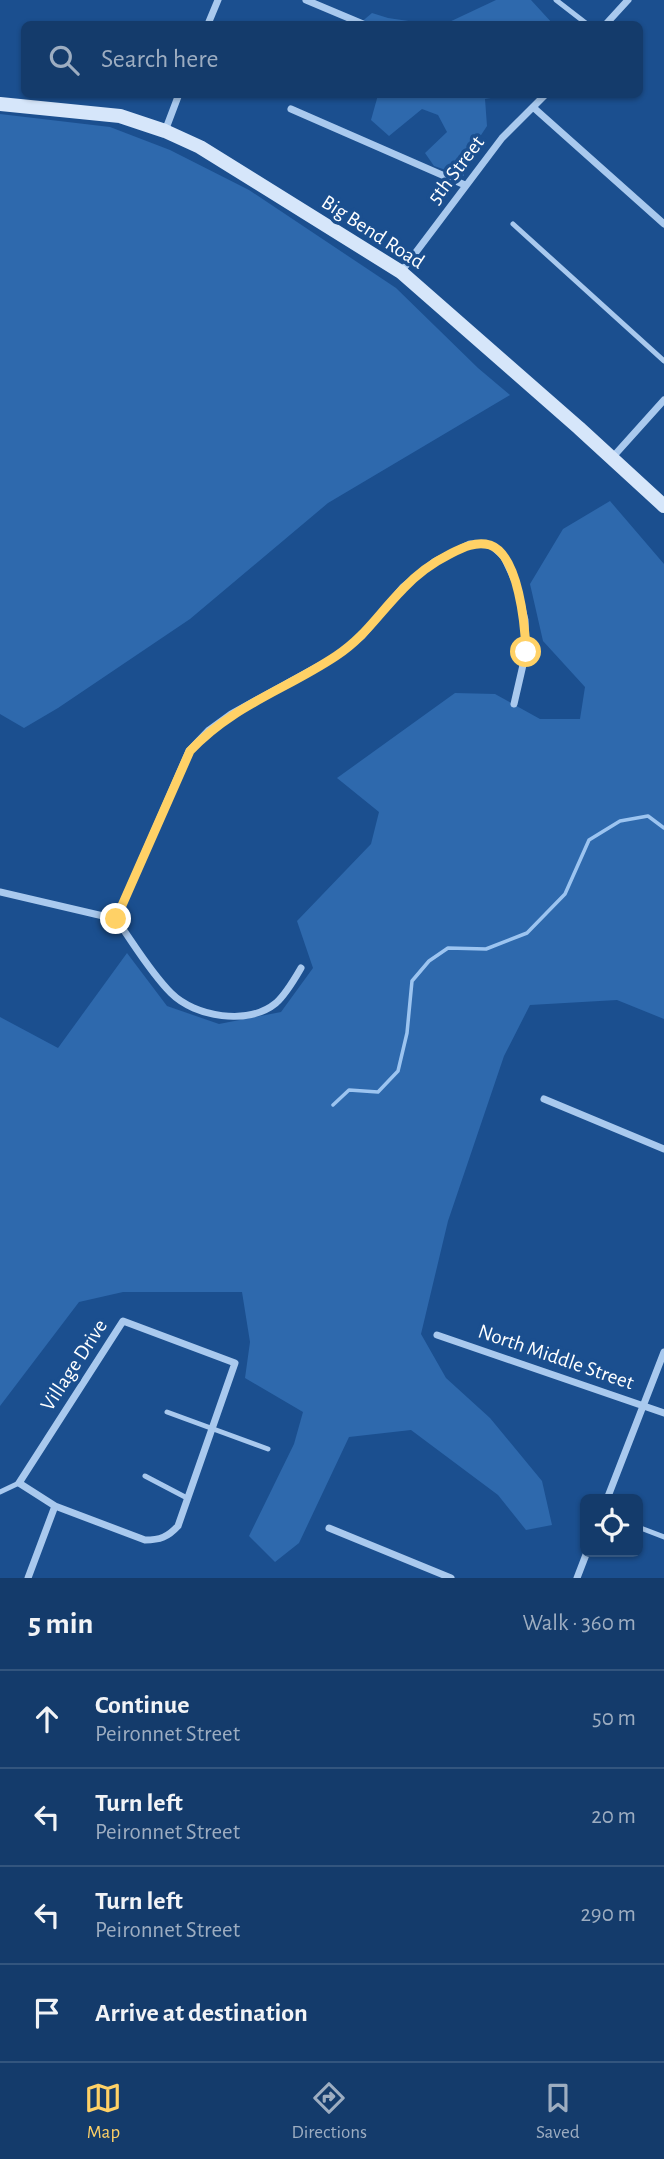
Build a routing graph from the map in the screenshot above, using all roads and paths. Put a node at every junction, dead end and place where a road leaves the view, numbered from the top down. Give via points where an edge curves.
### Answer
1 (218, 0) edge
2 (306, 0) edge
3 (556, 0) edge
4 (628, 0) edge
5 (209, 21) edge
6 (356, 21) edge
7 (583, 21) edge
8 (609, 21) edge
9 (177, 98) edge
10 (543, 98) edge
11 (0, 104) edge
12 (291, 108) dead end
13 (534, 108) junction
14 (164, 131) junction
15 (465, 185) junction
16 (513, 224) dead end
17 (664, 224) edge
18 (401, 272) junction
19 (664, 361) edge
20 (664, 400) edge
21 (611, 459) junction
22 (664, 506) edge
23 (514, 704) dead end
24 (0, 892) edge
25 (116, 919) junction
26 (301, 968) dead end
27 (544, 1098) dead end
28 (664, 1149) edge
29 (437, 1335) dead end
30 (664, 1352) edge
31 (642, 1405) junction
32 (167, 1412) dead end
33 (664, 1413) edge
34 (212, 1428) junction
35 (268, 1449) dead end
36 (145, 1476) dead end
37 (19, 1483) junction
38 (0, 1492) edge
39 (609, 1494) edge
40 (187, 1498) junction
41 (55, 1506) junction
42 (329, 1528) dead end
43 (643, 1529) edge
44 (664, 1537) edge
45 (585, 1557) edge
46 (28, 1578) edge
47 (451, 1578) edge
48 (577, 1578) edge

1 - 5 street
2 - 6 street
3 - 7 lane
4 - 8 street
9 - 14 street
10 - 13 street, 5th Street
11 - 14 main road, Big Bend Road via 120,116
12 - 15 street
13 - 15 street, 5th Street via 502,138
13 - 17 street
14 - 18 main road, Big Bend Road via 200,147
15 - 18 street, 5th Street
16 - 19 lane
18 - 21 main road, Big Bend Road
20 - 21 street
21 - 22 main road, Big Bend Road
23 - 25 street via 526,652 525,620 516,583 504,557 491,545 470,544 434,562 403,587 362,636 335,657 209,730 190,751
24 - 25 street
25 - 26 street via 173,995 190,1007 212,1013 233,1016 262,1011 275,1003
27 - 28 street
29 - 31 street, North Middle Street
30 - 31 street
31 - 33 street, North Middle Street
31 - 39 street
32 - 34 lane
34 - 35 lane
34 - 37 street, Village Drive via 235,1363 123,1321
34 - 40 street, Village Drive
36 - 40 lane
37 - 38 lane
37 - 41 street, Village Drive
40 - 41 street, Village Drive via 178,1526 158,1540 145,1540
41 - 46 street
42 - 47 street
43 - 44 lane
45 - 48 street

